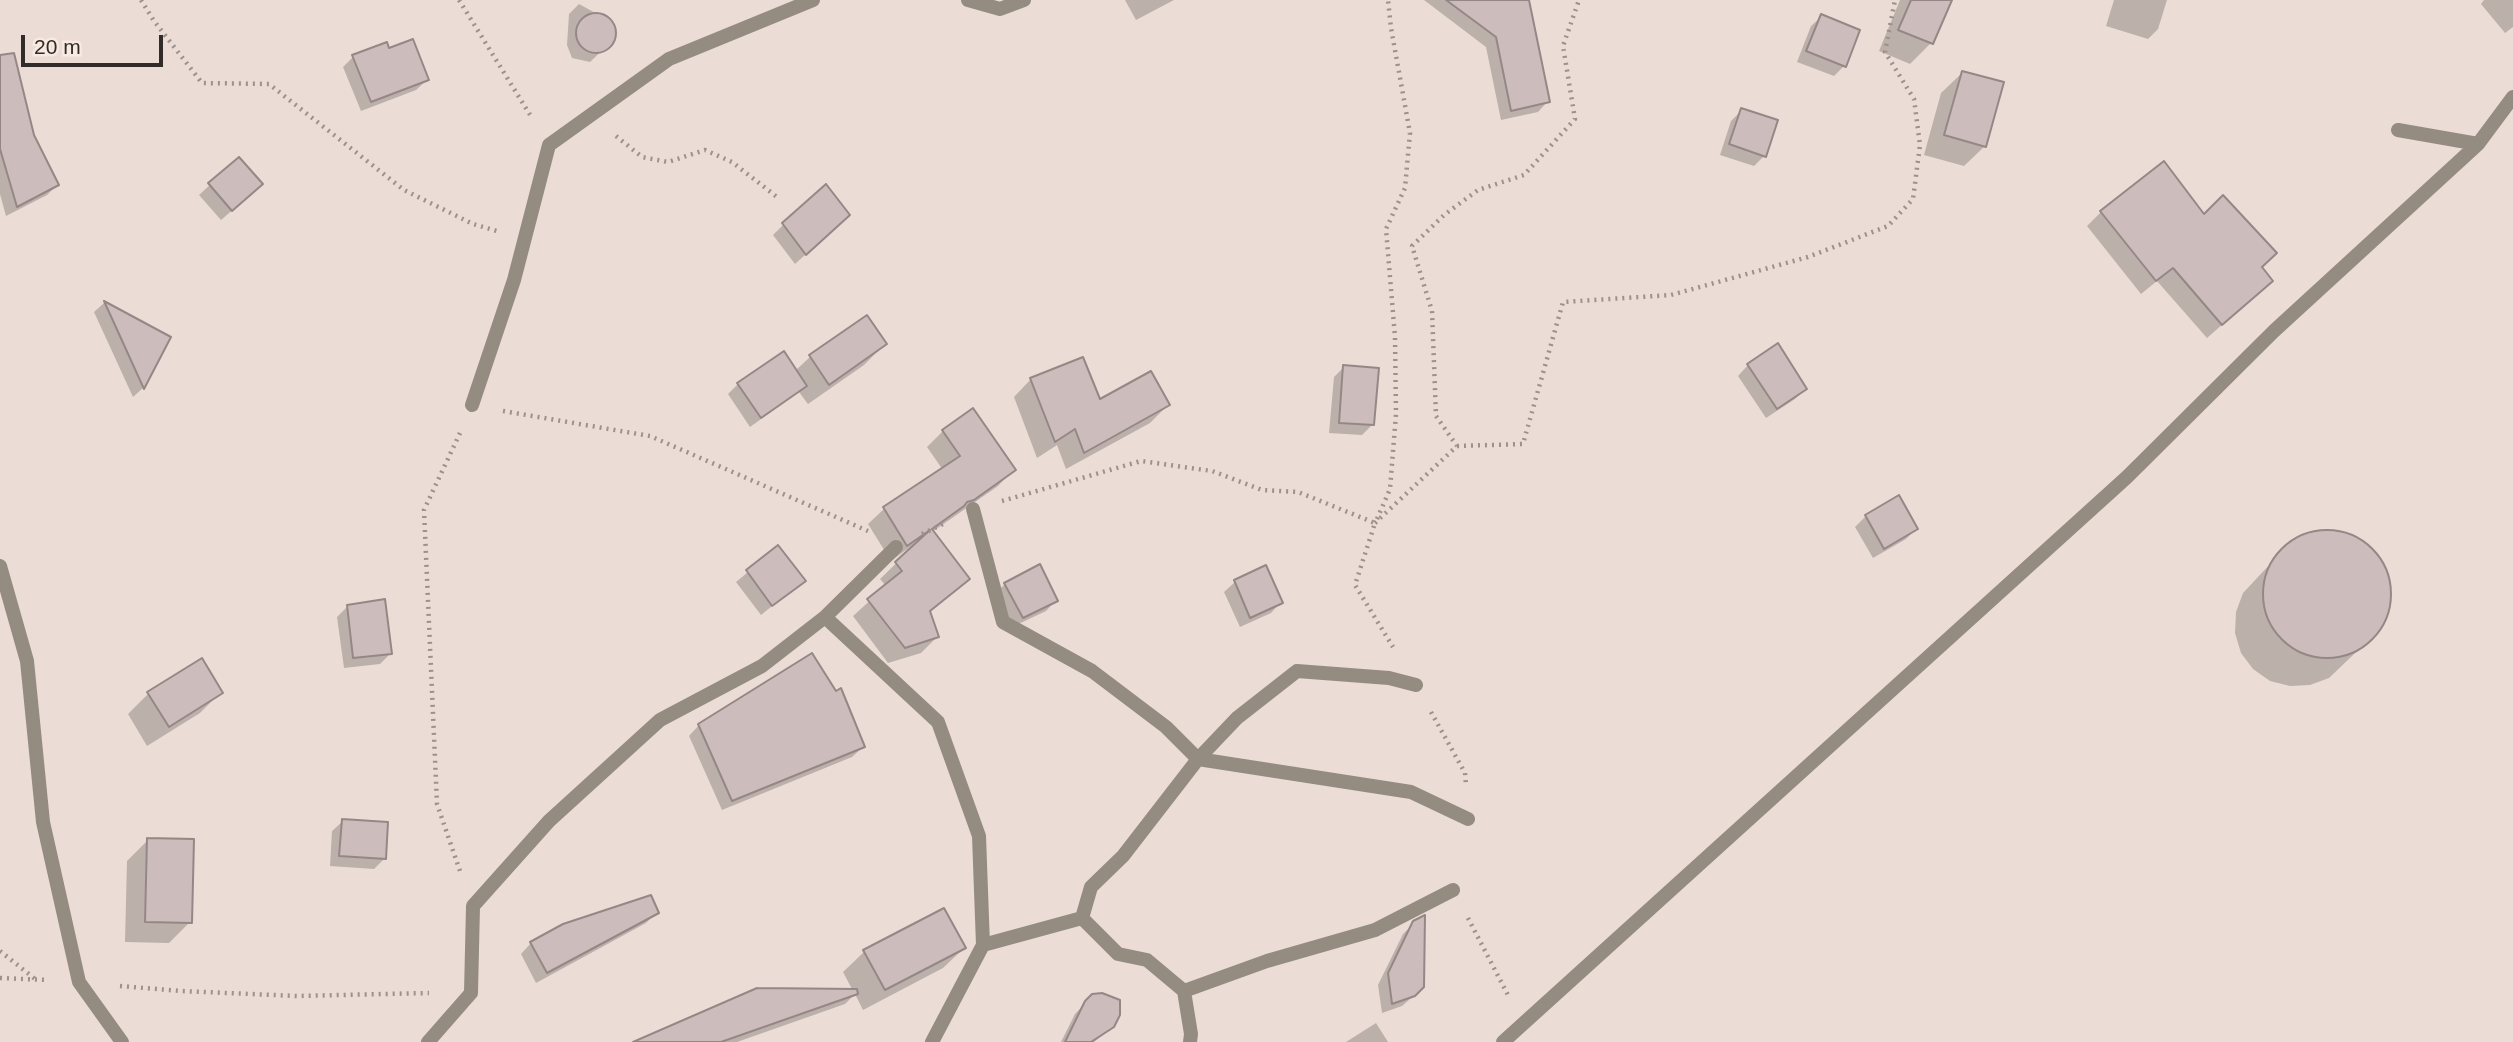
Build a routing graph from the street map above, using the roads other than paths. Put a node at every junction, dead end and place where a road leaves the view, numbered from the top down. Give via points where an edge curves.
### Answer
1 (813, 0) edge
2 (968, 0) edge
3 (1024, 0) edge
4 (2513, 97) edge
5 (2398, 130) dead end
6 (2478, 144) junction
7 (472, 405) road end
8 (973, 509) road end
9 (896, 547) road end
10 (0, 566) edge
11 (825, 617) junction
12 (1416, 685) road end
13 (1198, 759) junction
14 (1468, 819) road end
15 (1453, 890) road end
16 (1082, 918) junction
17 (983, 945) junction
18 (1184, 991) junction
19 (122, 1042) edge
20 (428, 1042) edge
21 (932, 1042) edge
22 (1190, 1042) edge
23 (1503, 1042) edge

1 - 7 street via 669,59 549,145 514,280
2 - 3 street via 1000,9
4 - 6 street
5 - 6 street
6 - 23 street via 2274,331 2127,477
8 - 13 street via 1003,622 1093,671 1166,727
9 - 11 street
10 - 19 street via 27,661 43,822 79,982
11 - 17 street via 938,722 979,836
11 - 20 street via 762,666 660,720 549,821 473,906 471,993
12 - 13 street via 1389,678 1297,671 1237,718
13 - 14 street via 1411,792
13 - 16 street via 1123,856 1091,887
15 - 18 street via 1375,930
16 - 17 street
16 - 18 street via 1118,954 1147,960
17 - 21 street
18 - 22 street

